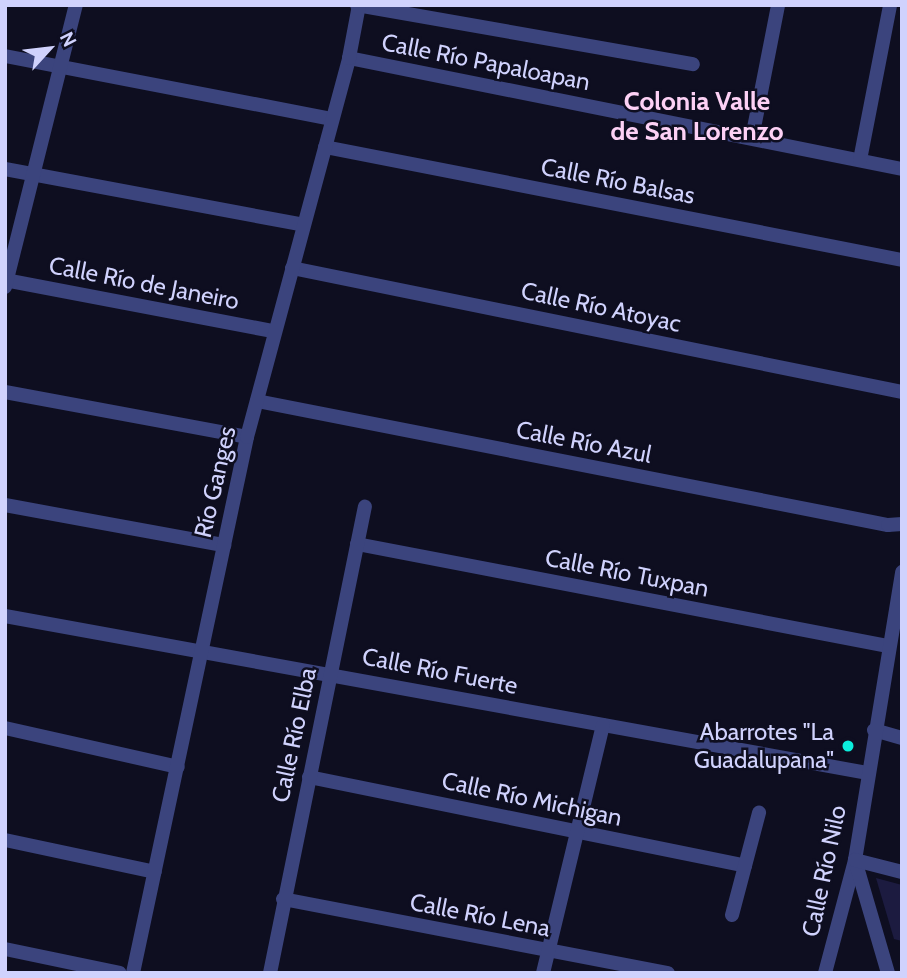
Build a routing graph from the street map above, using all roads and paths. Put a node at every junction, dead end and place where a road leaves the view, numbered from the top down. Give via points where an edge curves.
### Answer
1 (76, 5) edge
2 (358, 5) edge
3 (778, 5) edge
4 (890, 5) edge
5 (5, 57) edge
6 (349, 58) junction
7 (693, 64) dead end
8 (64, 66) junction
9 (331, 119) junction
10 (752, 138) junction
11 (325, 147) junction
12 (860, 160) junction
13 (5, 169) edge
14 (902, 169) edge
15 (37, 175) junction
16 (303, 225) junction
17 (902, 260) edge
18 (292, 268) junction
19 (6, 282) edge
20 (273, 331) junction
21 (5, 392) edge
22 (902, 392) edge
23 (257, 401) junction
24 (247, 437) junction
25 (5, 505) edge
26 (365, 507) dead end
27 (902, 524) edge
28 (357, 544) junction
29 (224, 545) junction
30 (902, 572) edge
31 (5, 616) edge
32 (897, 626) edge
33 (888, 646) junction
34 (201, 653) junction
35 (330, 674) junction
36 (603, 725) junction
37 (5, 728) edge
38 (874, 730) junction
39 (902, 738) edge
40 (178, 767) junction
41 (867, 773) junction
42 (309, 777) junction
43 (759, 813) dead end
44 (578, 832) junction
45 (5, 840) edge
46 (855, 860) junction
47 (745, 866) junction
48 (155, 872) junction
49 (902, 872) edge
50 (283, 899) junction
51 (732, 915) dead end
52 (5, 949) edge
53 (550, 952) junction
54 (120, 973) edge
55 (133, 973) edge
56 (270, 973) edge
57 (543, 973) edge
58 (668, 973) edge
59 (825, 973) edge
60 (888, 973) edge

1 - 8 street
2 - 6 street, Río Ganges
2 - 7 street
3 - 10 street
4 - 12 street
5 - 8 street
6 - 9 street, Río Ganges
6 - 10 street, Calle Río Papaloapan
8 - 9 street
8 - 15 street
9 - 11 street, Río Ganges
10 - 12 street, Calle Río Papaloapan
11 - 16 street, Río Ganges
11 - 17 street, Calle Río Balsas
12 - 14 street, Calle Río Papaloapan
13 - 15 street
15 - 16 street
15 - 19 street
16 - 18 street, Río Ganges
18 - 20 street, Río Ganges
18 - 22 street, Calle Río Atoyac
19 - 20 street, Calle Río de Janeiro
20 - 23 street, Río Ganges
21 - 24 street
23 - 24 street, Río Ganges
23 - 27 street, Calle Río Azul via 888,525
24 - 29 street, Río Ganges
25 - 29 street
26 - 28 street, Calle Río Elba
28 - 33 street, Calle Río Tuxpan
28 - 35 street, Calle Río Elba
29 - 34 street, Río Ganges
30 - 32 street, Calle Río Nilo
31 - 34 street, Calle Río Fuerte
32 - 33 street, Calle Río Nilo
33 - 38 street, Calle Río Nilo
34 - 35 street, Calle Río Fuerte
34 - 40 street, Río Ganges
35 - 36 street, Calle Río Fuerte
35 - 42 street, Calle Río Elba
36 - 41 street, Calle Río Fuerte
36 - 44 street
37 - 40 street
38 - 39 street
38 - 41 street, Calle Río Nilo
40 - 48 street, Río Ganges
41 - 46 street, Calle Río Nilo
42 - 44 street, Calle Río Michigan
42 - 50 street, Calle Río Elba
43 - 47 street
44 - 47 street, Calle Río Michigan
44 - 53 street
45 - 48 street
46 - 49 street
46 - 59 street, Calle Río Nilo
46 - 60 street
47 - 51 street
48 - 55 street, Río Ganges
50 - 53 street, Calle Río Lena
50 - 56 street, Calle Río Elba
52 - 54 street
53 - 57 street
53 - 58 street, Calle Río Lena

